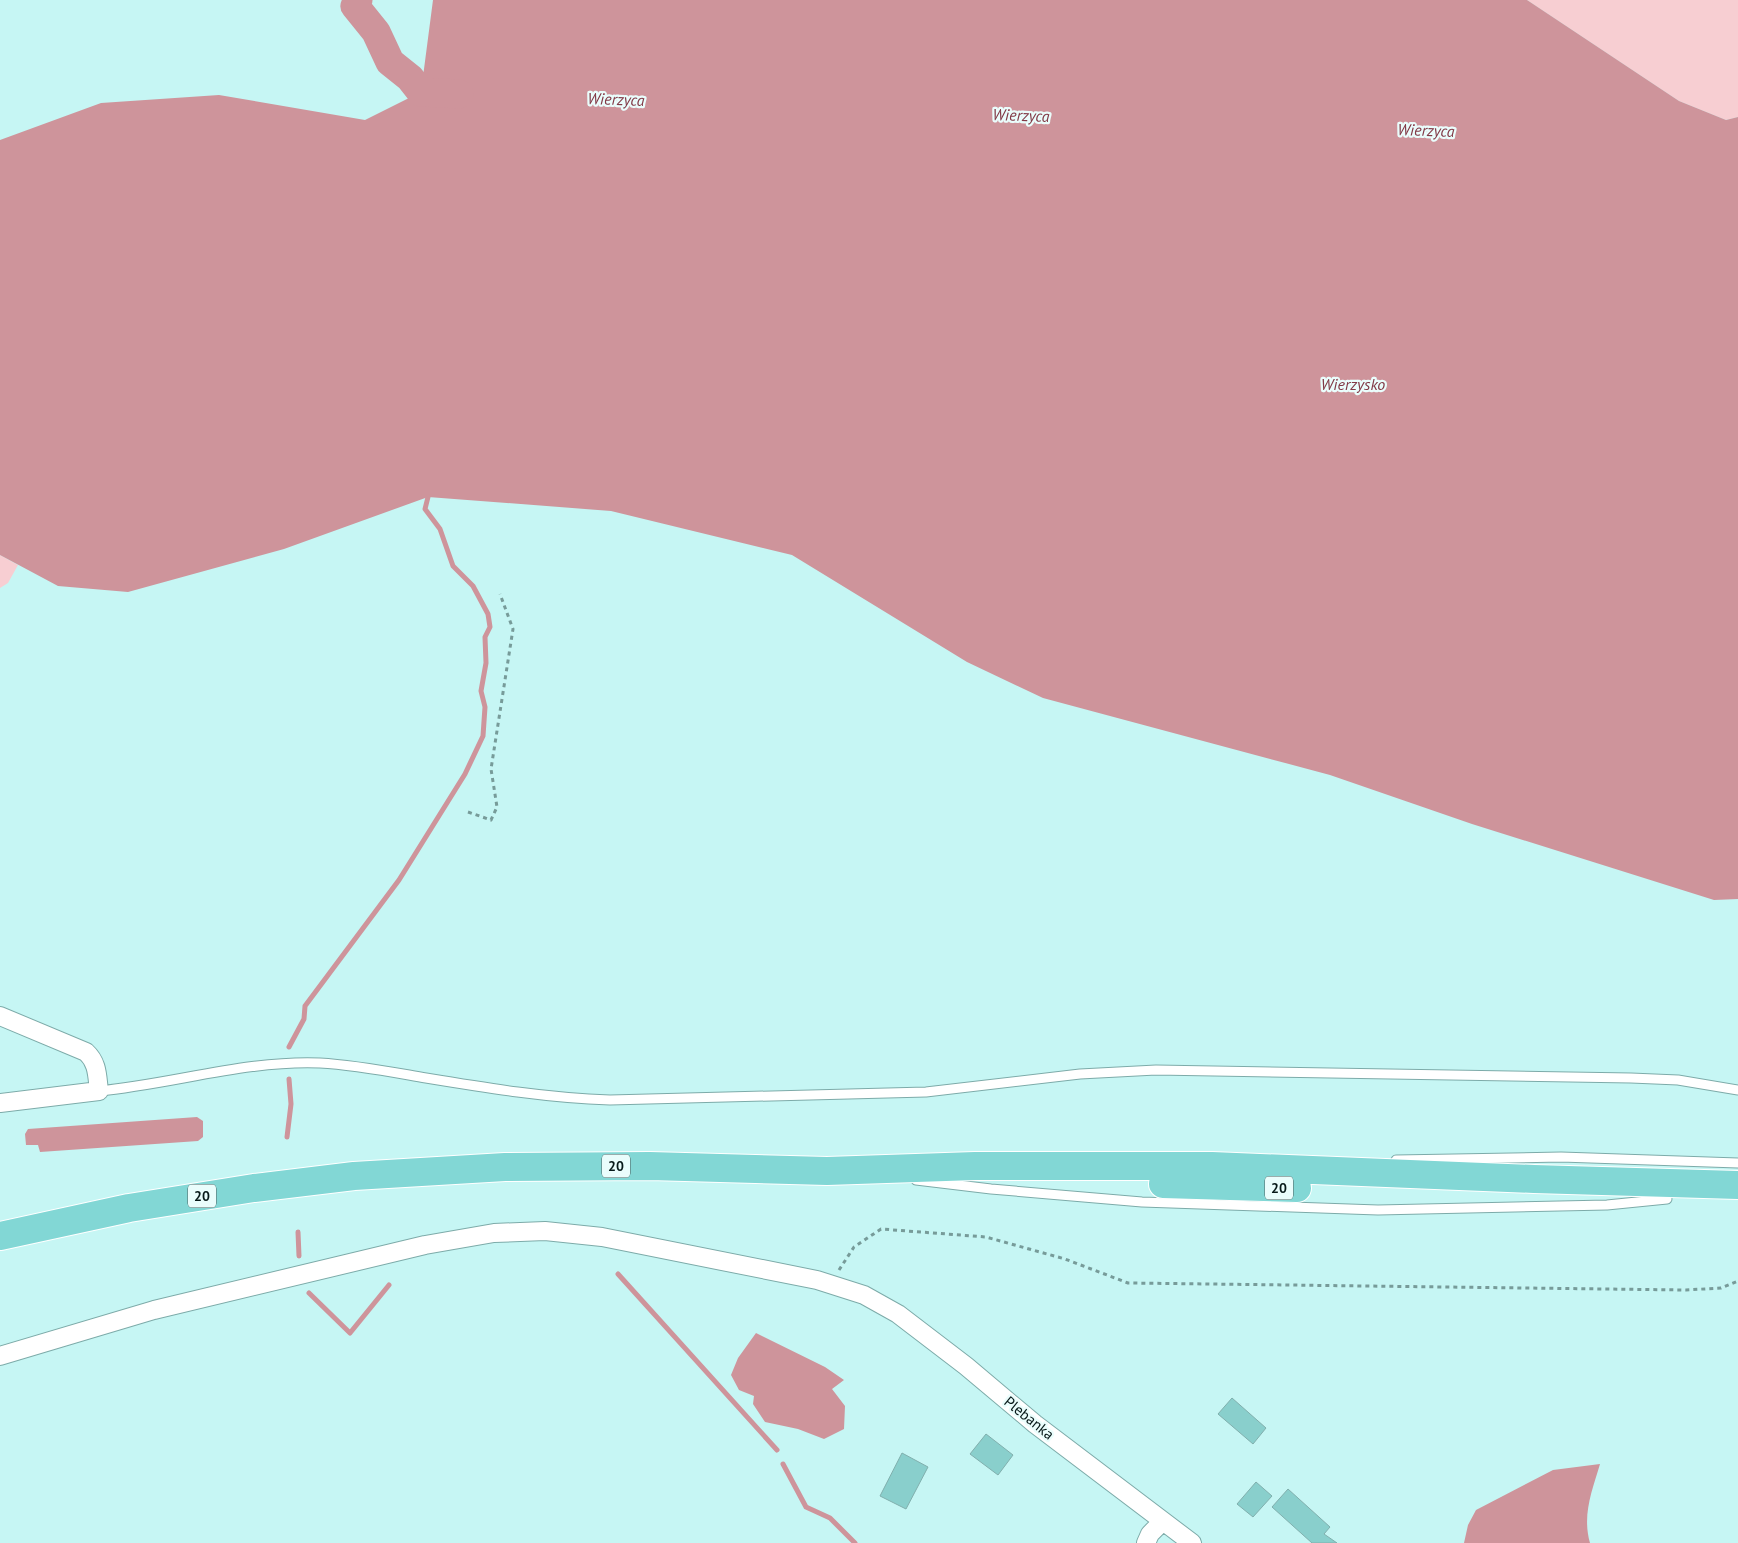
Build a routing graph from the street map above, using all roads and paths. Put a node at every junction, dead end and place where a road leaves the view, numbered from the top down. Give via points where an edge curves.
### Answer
1 (500, 594) dead end
2 (468, 812) dead end
3 (0, 1016) edge
4 (1738, 1090) edge
5 (98, 1091) junction
6 (0, 1102) edge
7 (1312, 1160) dead end
8 (1388, 1160) dead end
9 (1738, 1164) edge
10 (1212, 1166) junction
11 (827, 1171) junction
12 (1738, 1185) edge
13 (1738, 1201) edge
14 (0, 1236) edge
15 (1738, 1281) edge
16 (831, 1283) junction
17 (0, 1356) edge
18 (1163, 1520) junction
19 (1146, 1543) edge
20 (1192, 1543) edge

1 - 2 path via 513,629 491,769 497,807 491,820
3 - 5 street via 86,1052 96,1067
4 - 5 lane via 1678,1080 1631,1078 1156,1070 1080,1074 926,1092 610,1100 522,1094 369,1068 299,1063 265,1065
5 - 6 street
7 - 10 lane
8 - 9 lane via 1561,1157
10 - 11 main road, 20 via 975,1166
10 - 12 main road, 20
11 - 13 main road, 20 via 891,1177
11 - 14 main road, 20 via 650,1166 515,1167 363,1176 254,1188 129,1208
15 - 16 path via 1721,1288 1686,1290 1128,1283 1065,1259 986,1237 881,1230 854,1247
16 - 17 street, Plebanka via 602,1238 545,1231 494,1233 425,1245 154,1310
16 - 18 street, Plebanka via 886,1307 929,1337 1035,1424
18 - 19 street
18 - 20 street, Plebanka

